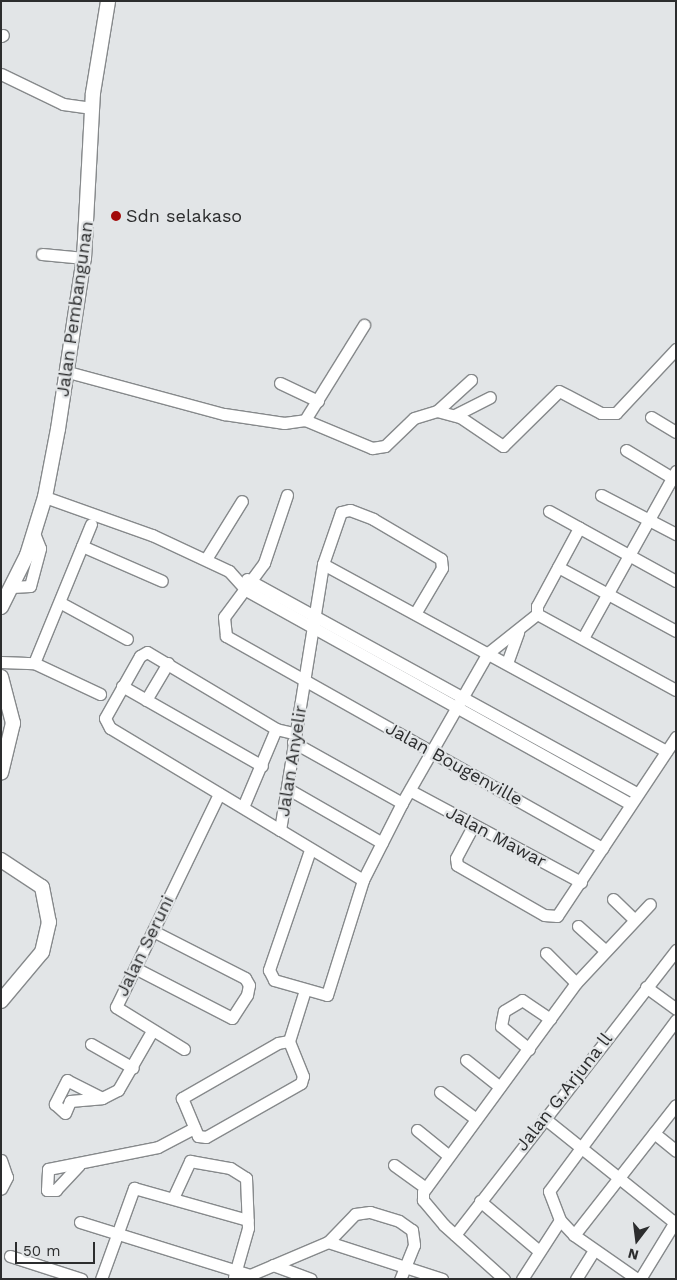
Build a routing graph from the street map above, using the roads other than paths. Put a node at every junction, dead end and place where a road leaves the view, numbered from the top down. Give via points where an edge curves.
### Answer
1 (108, 1) edge
2 (1, 74) edge
3 (92, 108) junction
4 (42, 254) dead end
5 (84, 258) junction
6 (364, 326) dead end
7 (676, 349) edge
8 (68, 372) junction
9 (471, 380) dead end
10 (280, 383) dead end
11 (490, 397) dead end
12 (318, 401) junction
13 (437, 411) junction
14 (455, 415) junction
15 (651, 417) dead end
16 (306, 420) junction
17 (676, 432) edge
18 (626, 450) dead end
19 (674, 476) edge
20 (601, 494) dead end
21 (287, 495) dead end
22 (45, 497) junction
23 (242, 501) dead end
24 (549, 511) dead end
25 (650, 519) junction
26 (91, 524) dead end
27 (579, 528) junction
28 (676, 534) edge
29 (82, 546) junction
30 (630, 555) junction
31 (206, 559) junction
32 (323, 564) junction
33 (558, 567) junction
34 (162, 581) dead end
35 (676, 581) edge
36 (250, 585) junction
37 (608, 593) junction
38 (61, 603) junction
39 (1, 607) edge
40 (416, 612) junction
41 (314, 614) junction
42 (537, 614) junction
43 (312, 626) junction
44 (676, 631) edge
45 (518, 632) junction
46 (583, 638) junction
47 (127, 639) dead end
48 (371, 646) junction
49 (488, 653) junction
50 (366, 658) junction
51 (1, 662) edge
52 (34, 663) junction
53 (168, 663) junction
54 (507, 664) junction
55 (410, 675) junction
56 (1, 677) edge
57 (306, 680) junction
58 (122, 686) junction
59 (676, 690) edge
60 (100, 694) dead end
61 (146, 700) junction
62 (461, 703) junction
63 (287, 733) junction
64 (676, 737) edge
65 (666, 751) junction
66 (434, 753) junction
67 (570, 763) junction
68 (262, 766) junction
69 (1, 773) edge
70 (290, 790) junction
71 (411, 791) junction
72 (637, 793) junction
73 (219, 794) junction
74 (402, 803) junction
75 (630, 804) junction
76 (243, 807) junction
77 (273, 826) junction
78 (473, 826) junction
79 (382, 843) junction
80 (602, 848) junction
81 (310, 850) junction
82 (1, 860) edge
83 (363, 880) junction
84 (581, 882) junction
85 (613, 899) dead end
86 (650, 904) dead end
87 (634, 919) junction
88 (578, 926) dead end
89 (153, 931) junction
90 (605, 950) junction
91 (546, 953) dead end
92 (674, 958) edge
93 (135, 968) junction
94 (576, 982) junction
95 (646, 987) junction
96 (305, 990) junction
97 (1, 1001) edge
98 (676, 1010) edge
99 (550, 1019) junction
100 (676, 1020) edge
101 (152, 1031) junction
102 (289, 1041) junction
103 (91, 1044) dead end
104 (184, 1049) dead end
105 (529, 1049) junction
106 (466, 1060) dead end
107 (133, 1068) junction
108 (500, 1087) junction
109 (440, 1092) dead end
110 (102, 1098) dead end
111 (676, 1105) edge
112 (544, 1118) junction
113 (476, 1119) junction
114 (194, 1128) junction
115 (418, 1130) dead end
116 (654, 1134) junction
117 (578, 1146) junction
118 (676, 1151) edge
119 (450, 1156) junction
120 (1, 1160) edge
121 (79, 1164) dead end
122 (394, 1165) dead end
123 (619, 1178) junction
124 (426, 1188) junction
125 (1, 1189) edge
126 (173, 1198) junction
127 (480, 1201) junction
128 (248, 1220) junction
129 (560, 1220) junction
130 (675, 1221) edge
131 (80, 1222) dead end
132 (116, 1234) junction
133 (455, 1235) junction
134 (574, 1235) junction
135 (328, 1242) junction
136 (539, 1252) junction
137 (593, 1252) junction
138 (10, 1256) dead end
139 (404, 1264) junction
140 (273, 1265) junction
141 (234, 1275) edge
142 (250, 1277) edge
143 (81, 1279) edge
144 (101, 1279) edge
145 (311, 1279) edge
146 (400, 1279) edge
147 (442, 1279) edge
148 (504, 1279) edge
149 (522, 1279) edge
150 (576, 1279) edge
151 (639, 1279) edge

1 - 3 street, Jalan Pembangunan
2 - 3 street via 63,104
3 - 5 street, Jalan Pembangunan
4 - 5 street
5 - 8 street, Jalan Pembangunan
6 - 12 street
7 - 14 street via 616,413 601,413 559,390 503,446
8 - 16 street via 224,414 284,424
8 - 22 street, Jalan Pembangunan
9 - 13 street
10 - 12 street
11 - 14 street
12 - 16 street
13 - 14 street
13 - 16 street via 414,418 385,446 372,448
15 - 17 street
18 - 19 street
19 - 25 street
20 - 25 street
21 - 36 street
22 - 31 street
22 - 39 street, Jalan Pembangunan via 34,533
23 - 31 street
24 - 27 street
25 - 28 street
25 - 30 street
26 - 29 street
27 - 30 street
27 - 33 street
29 - 34 street
29 - 38 street
30 - 35 street
30 - 37 street
31 - 36 street
32 - 40 street
32 - 40 street, Jalan Anyelir via 341,512 350,510 373,519 442,561
32 - 41 street, Jalan Anyelir
33 - 37 street
33 - 42 street via 537,606
36 - 41 street
36 - 43 street
36 - 57 street, Jalan Bougenville via 224,617 223,632
37 - 44 street
37 - 46 street
38 - 47 street
38 - 52 street
40 - 49 street
41 - 43 street, Jalan Anyelir
41 - 48 street
42 - 45 street
42 - 46 street
43 - 50 street
43 - 57 street, Jalan Anyelir
45 - 49 street via 495,644
45 - 54 street
46 - 59 street
48 - 50 street
48 - 55 street
49 - 54 street
49 - 62 street
50 - 55 street
51 - 52 street
52 - 60 street
53 - 58 street via 142,653
53 - 61 street
53 - 63 street
54 - 65 street
55 - 62 street
56 - 69 street via 13,723
57 - 63 street, Jalan Anyelir
57 - 66 street, Jalan Bougenville
58 - 61 street
58 - 73 street via 106,715 106,725
61 - 68 street
62 - 66 street
62 - 67 street
63 - 68 street
63 - 70 street, Jalan Anyelir
63 - 74 street
64 - 65 street
65 - 72 street
66 - 71 street
66 - 80 street, Jalan Bougenville
67 - 72 street
67 - 75 street
68 - 76 street
70 - 77 street, Jalan Anyelir
70 - 79 street
71 - 74 street
71 - 78 street, Jalan Mawar
72 - 75 street
73 - 76 street
73 - 89 street, Jalan Seruni
74 - 79 street
75 - 80 street
76 - 77 street
77 - 81 street, Jalan Anyelir
78 - 84 street, Jalan Mawar
78 - 84 street via 456,858 457,865 544,915 557,916
79 - 83 street
80 - 84 street
81 - 83 street, Jalan Anyelir
81 - 96 street via 269,970 274,980
82 - 97 street via 36,880 46,893 49,912 42,952
83 - 96 street via 330,992 323,995
85 - 87 street
86 - 87 street
87 - 90 street
88 - 90 street
89 - 93 street, Jalan Seruni
89 - 93 street via 245,978 249,992 232,1018
90 - 94 street
91 - 94 street
92 - 95 street, Jalan G.Arjuna ll
93 - 101 street, Jalan Seruni via 116,1009
94 - 99 street
95 - 98 street
95 - 112 street, Jalan G.Arjuna ll
96 - 102 street
99 - 105 street
99 - 105 street via 522,1000 504,1011 501,1026
100 - 117 street
101 - 104 street
101 - 107 street
102 - 114 street via 278,1043 182,1098
102 - 114 street via 303,1076 301,1083 206,1137 198,1136
103 - 107 street
105 - 108 street
106 - 108 street
107 - 110 street via 124,1085
108 - 113 street
109 - 113 street
111 - 116 street
112 - 117 street
112 - 127 street, Jalan G.Arjuna ll
113 - 119 street
114 - 121 street via 158,1147
115 - 119 street
116 - 118 street
116 - 123 street
117 - 123 street
117 - 129 street via 550,1186
119 - 124 street
120 - 125 street via 7,1177
122 - 124 street
123 - 130 street
123 - 134 street
124 - 133 street via 423,1200
126 - 128 street
126 - 128 street via 188,1162 230,1168 249,1183
126 - 132 street via 134,1188
127 - 133 street, Jalan G.Arjuna ll
127 - 136 street
128 - 141 street
129 - 134 street
129 - 136 street
130 - 151 street
131 - 132 street
132 - 141 street
132 - 144 street
133 - 148 street
134 - 137 street
135 - 139 street
135 - 139 street via 355,1214 380,1214 412,1230 414,1245
135 - 140 street
136 - 149 street
137 - 150 street
137 - 151 street
138 - 143 street
139 - 146 street
139 - 147 street
140 - 142 street
140 - 145 street
141 - 142 street

